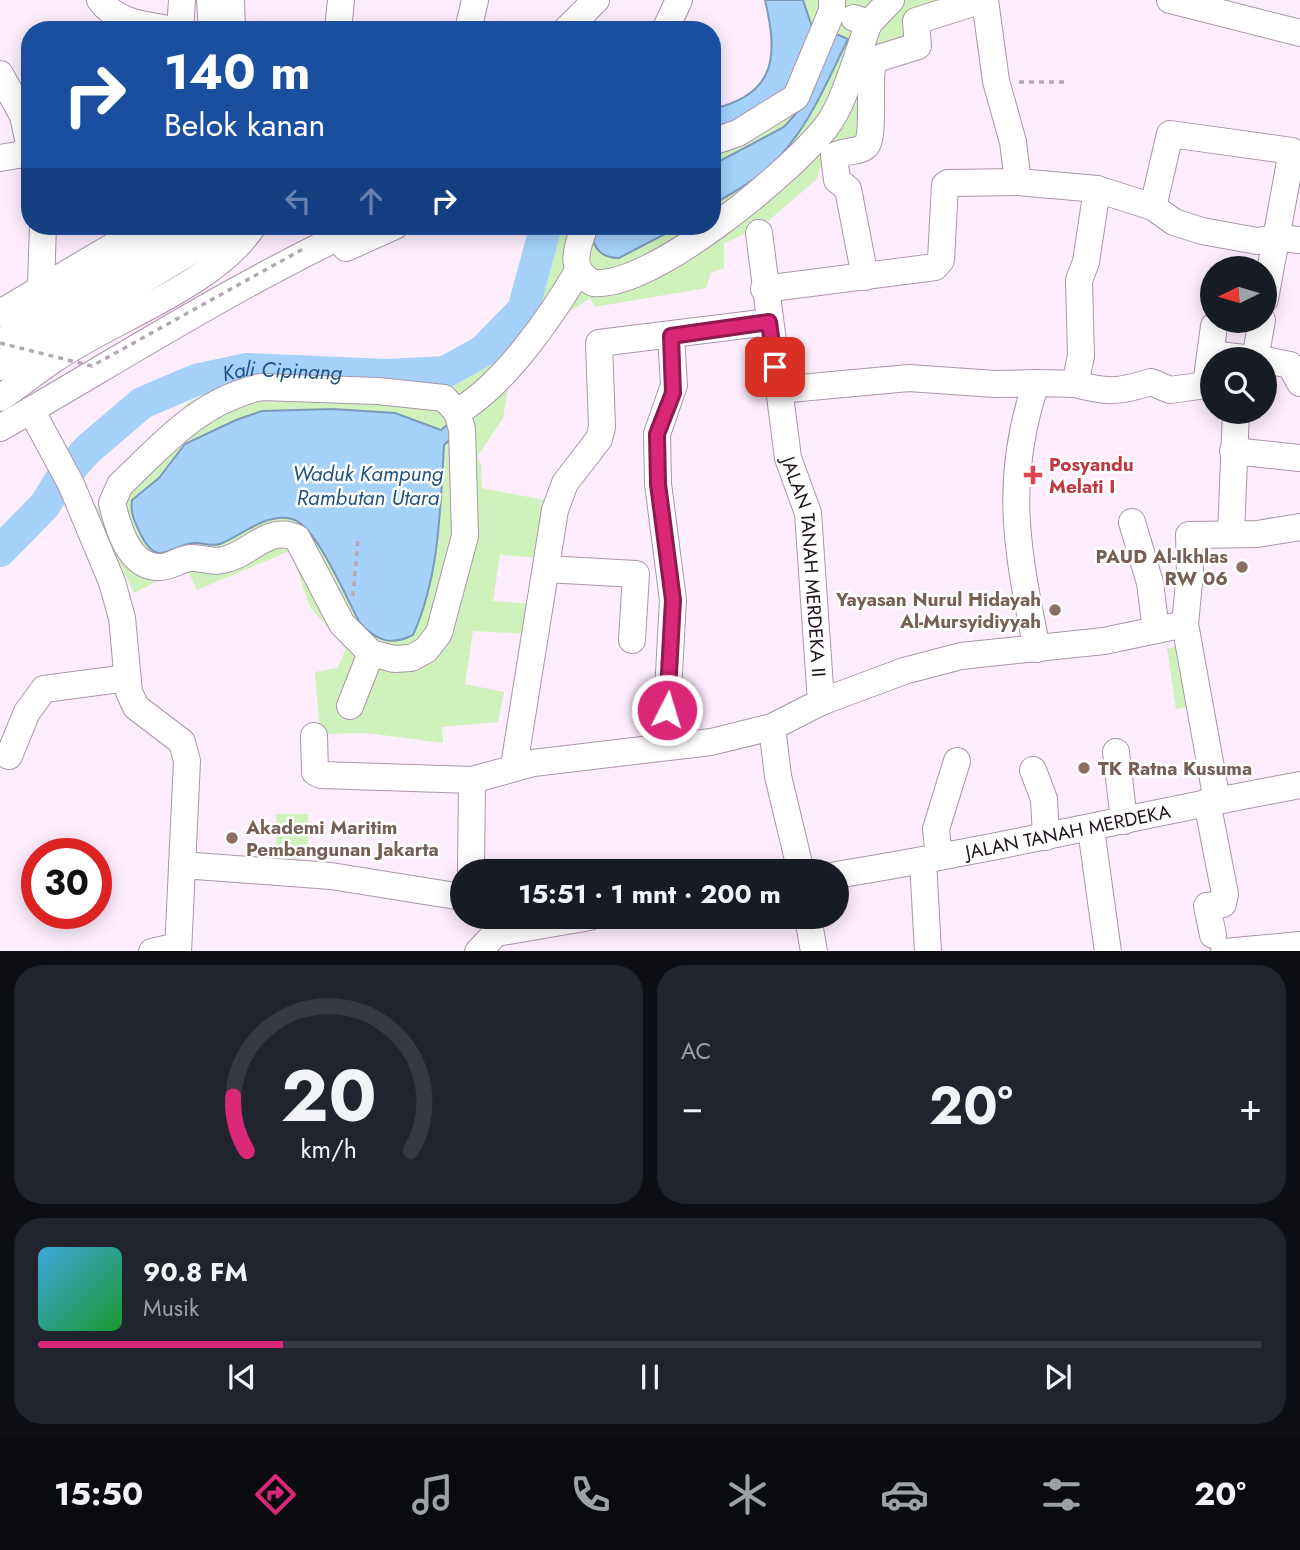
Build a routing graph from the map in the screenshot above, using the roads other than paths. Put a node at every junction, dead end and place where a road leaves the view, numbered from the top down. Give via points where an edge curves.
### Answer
1 (100, 0) edge
2 (182, 0) edge
3 (210, 0) edge
4 (231, 0) edge
5 (341, 0) edge
6 (475, 0) edge
7 (596, 0) edge
8 (679, 0) edge
9 (891, 0) edge
10 (984, 0) edge
11 (1170, 0) edge
12 (846, 13) edge
13 (128, 21) edge
14 (181, 21) edge
15 (211, 21) edge
16 (232, 21) edge
17 (339, 21) edge
18 (470, 21) edge
19 (575, 21) edge
20 (669, 21) edge
21 (1300, 33) edge
22 (0, 74) edge
23 (21, 107) edge
24 (721, 139) edge
25 (21, 152) edge
26 (0, 158) edge
27 (1018, 182) junction
28 (1097, 190) junction
29 (1153, 208) junction
30 (721, 220) edge
31 (759, 233) dead end
32 (43, 235) edge
33 (131, 235) edge
34 (176, 235) edge
35 (215, 235) edge
36 (247, 235) edge
37 (266, 235) edge
38 (345, 235) edge
39 (375, 235) edge
40 (582, 235) edge
41 (701, 235) edge
42 (1287, 239) edge
43 (1278, 264) edge
44 (578, 271) junction
45 (865, 277) junction
46 (41, 286) junction
47 (764, 289) junction
48 (0, 313) edge
49 (769, 322) junction
50 (671, 336) junction
51 (0, 342) edge
52 (1277, 362) edge
53 (0, 367) edge
54 (28, 380) junction
55 (1035, 383) junction
56 (1300, 383) edge
57 (1075, 384) junction
58 (1200, 386) edge
59 (778, 390) junction
60 (0, 398) edge
61 (31, 410) junction
62 (457, 412) junction
63 (1235, 424) edge
64 (0, 428) edge
65 (1233, 451) junction
66 (1300, 458) edge
67 (1132, 522) dead end
68 (1300, 527) edge
69 (1231, 534) junction
70 (546, 569) junction
71 (1185, 624) junction
72 (1156, 630) junction
73 (632, 640) dead end
74 (1037, 649) junction
75 (371, 653) junction
76 (127, 678) junction
77 (821, 702) junction
78 (350, 706) dead end
79 (772, 727) junction
80 (314, 736) dead end
81 (669, 745) junction
82 (1116, 752) dead end
83 (9, 756) dead end
84 (957, 761) dead end
85 (514, 766) junction
86 (1033, 770) dead end
87 (472, 780) junction
88 (1300, 785) edge
89 (1212, 802) junction
90 (1124, 821) junction
91 (1091, 829) junction
92 (1046, 837) junction
93 (471, 859) edge
94 (798, 859) edge
95 (931, 859) junction
96 (182, 865) junction
97 (849, 873) edge
98 (450, 895) edge
99 (520, 929) edge
100 (810, 929) edge
101 (481, 936) edge
102 (1218, 943) edge
103 (1300, 945) edge
104 (178, 949) edge
105 (152, 951) edge
106 (814, 951) edge
107 (928, 951) edge
108 (1108, 951) edge

1 - 13 street via 111,13
2 - 14 street
3 - 15 street
4 - 16 street
5 - 17 street
6 - 18 street
7 - 19 street
8 - 20 street
9 - 12 street
10 - 27 street
10 - 45 street via 916,21 918,46 873,63 871,140 865,147 834,156 837,180 848,189
11 - 21 street
12 - 24 street via 796,97 738,134
12 - 30 street via 832,118 779,177
22 - 23 street
25 - 26 street
27 - 28 street
27 - 45 street via 946,184 939,265
28 - 29 street
28 - 57 street via 1079,280 1081,356
29 - 42 street via 1174,222 1202,231 1257,241
29 - 42 street via 1170,134 1290,150
31 - 47 street, JALAN TANAH MERDEKA II
32 - 46 street
33 - 46 street
34 - 51 street
35 - 53 street
36 - 54 street via 212,267 53,360
37 - 54 street via 254,251 222,275 115,339
38 - 61 street via 225,297
39 - 61 street via 321,259 61,402
40 - 44 street via 575,259
41 - 44 street via 656,263 604,284 586,279
42 - 43 street
44 - 62 street via 552,315 477,401
45 - 47 street
46 - 48 street
47 - 49 street, JALAN TANAH MERDEKA II
49 - 50 street
49 - 59 street, JALAN TANAH MERDEKA II
50 - 70 street via 599,343 602,427 599,439 565,484 555,510
50 - 81 street via 673,393 657,434 658,484 673,600
52 - 56 street via 1290,365
54 - 60 street
55 - 57 street
55 - 59 street via 909,377
55 - 74 street via 1022,424 1014,503
57 - 58 street via 1108,392 1151,382 1170,390
59 - 77 street, JALAN TANAH MERDEKA II via 788,458 808,513
61 - 64 street
61 - 76 street via 97,541 122,618
62 - 75 street via 462,429 465,536 439,633 426,650 411,658
62 - 75 street via 444,398 378,391 261,387 233,393 183,426 120,485 112,503 133,557 144,565 162,568 192,557 208,562 226,560 273,534 297,537 342,624
63 - 65 street
65 - 66 street
65 - 69 street
67 - 72 street via 1150,583
68 - 69 street
69 - 71 street via 1189,535
70 - 73 street via 636,574
70 - 85 street
71 - 72 street
71 - 89 street
72 - 74 street
74 - 77 street via 961,656 904,671
75 - 78 street
76 - 83 street via 44,689 27,712
76 - 96 street via 136,707 182,742 187,761
77 - 79 street, JALAN TANAH MERDEKA II
79 - 81 street, JALAN TANAH MERDEKA II via 711,742
79 - 94 street via 778,776
80 - 87 street via 316,772 321,775
81 - 85 street, JALAN TANAH MERDEKA II
82 - 90 street
84 - 95 street
85 - 87 street, JALAN TANAH MERDEKA II
86 - 92 street via 1044,799
87 - 93 street
88 - 89 street, JALAN TANAH MERDEKA
89 - 90 street, JALAN TANAH MERDEKA
89 - 102 street via 1225,894 1223,904 1207,906
90 - 91 street, JALAN TANAH MERDEKA
91 - 92 street, JALAN TANAH MERDEKA
91 - 108 street
92 - 95 street, JALAN TANAH MERDEKA
95 - 97 street, JALAN TANAH MERDEKA
95 - 107 street
96 - 98 street via 331,876
96 - 104 street
99 - 101 street
100 - 106 street
102 - 103 street
104 - 105 street

